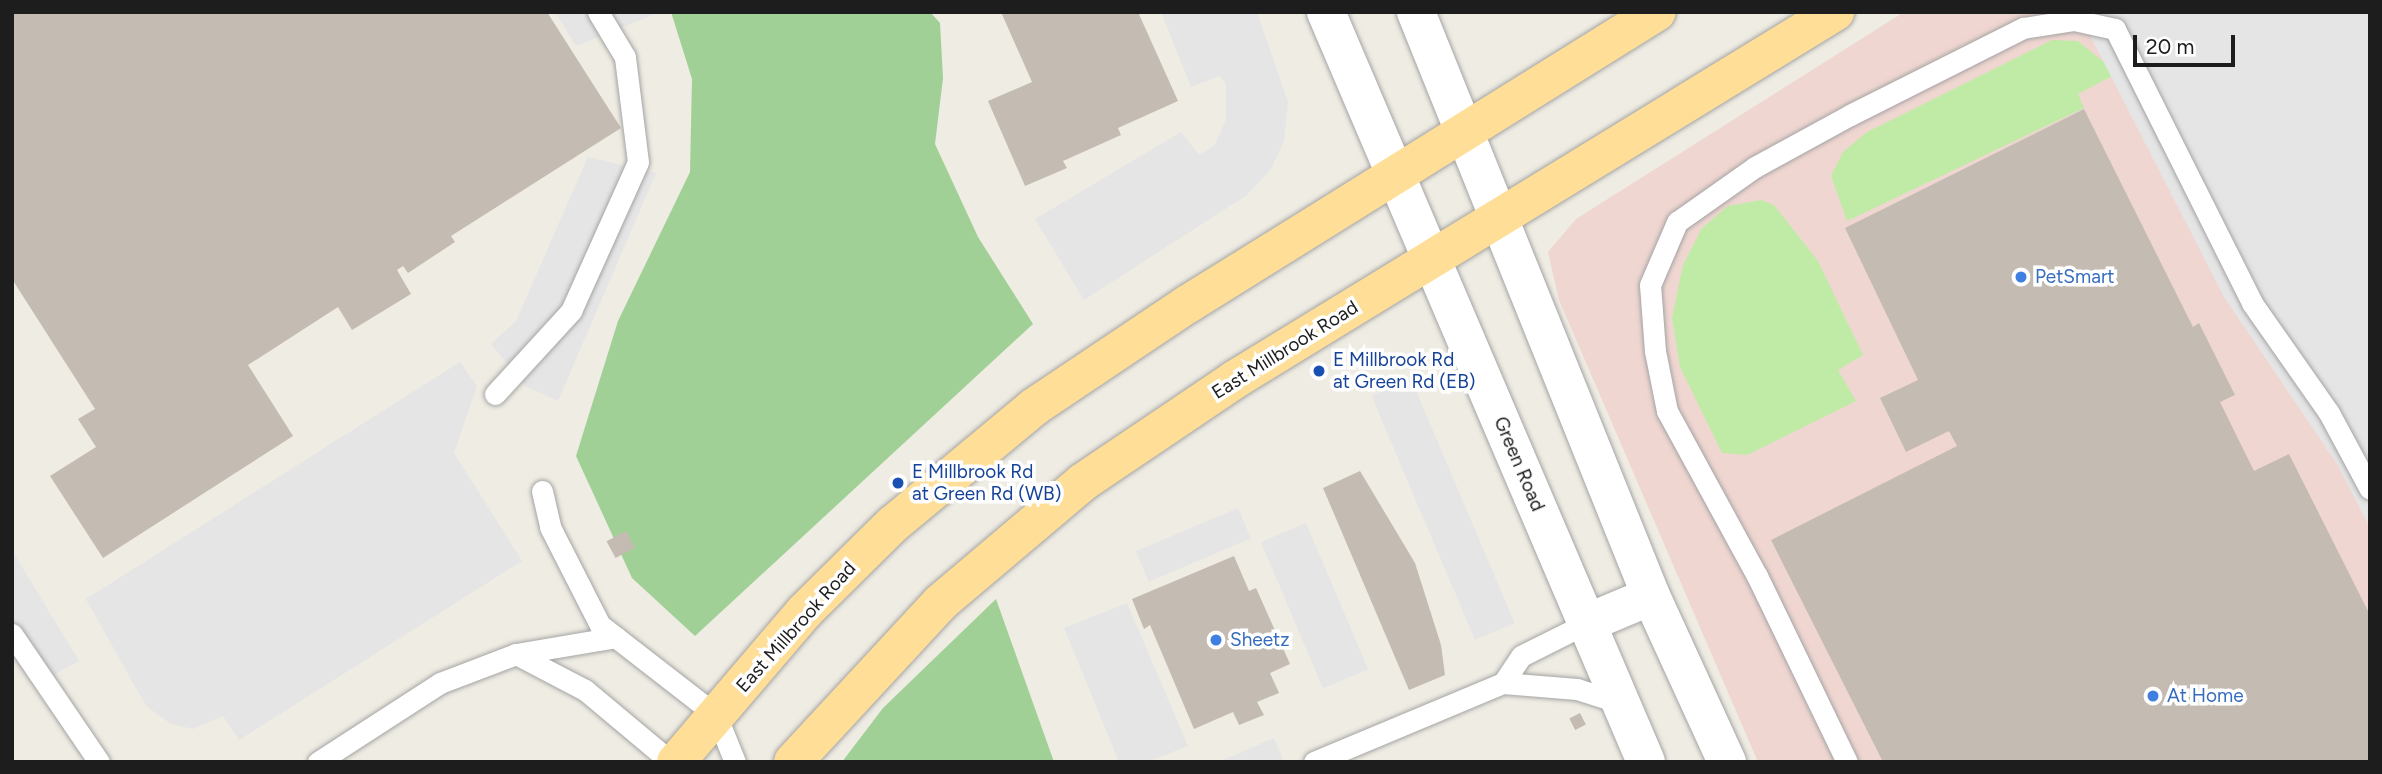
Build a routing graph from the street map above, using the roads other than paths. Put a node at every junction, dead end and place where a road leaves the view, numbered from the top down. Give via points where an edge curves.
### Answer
1 (598, 12) edge
2 (1326, 12) edge
3 (1416, 12) edge
4 (1657, 12) edge
5 (1835, 12) edge
6 (1465, 133) junction
7 (1395, 176) junction
8 (1497, 220) junction
9 (1432, 259) junction
10 (495, 394) dead end
11 (2370, 489) edge
12 (542, 491) dead end
13 (1651, 596) junction
14 (1587, 623) junction
15 (12, 634) edge
16 (617, 637) junction
17 (516, 654) junction
18 (1503, 683) junction
19 (1621, 703) junction
20 (716, 715) junction
21 (99, 762) edge
22 (318, 762) edge
23 (673, 762) edge
24 (735, 762) edge
25 (793, 762) edge
26 (1314, 762) edge
27 (1646, 762) edge
28 (1727, 762) edge
29 (1847, 762) edge

1 - 10 lane via 625,57 638,162 570,311
2 - 7 street, Green Road
3 - 6 street
4 - 6 main road, East Millbrook Road
5 - 8 main road, East Millbrook Road
6 - 7 main road, East Millbrook Road
6 - 8 street
7 - 9 street, Green Road
7 - 20 main road, East Millbrook Road via 1088,369 970,458 891,525 805,611
8 - 9 main road, East Millbrook Road
8 - 13 street
9 - 14 street, Green Road
9 - 25 main road, East Millbrook Road via 1234,380 1083,482 940,603
11 - 29 lane via 2329,413 2252,303 2115,29 2074,20 2023,28 1850,115 1755,167 1676,222 1650,285 1654,351 1667,411 1758,576
12 - 16 lane via 551,527 594,613
13 - 14 street
13 - 28 street
14 - 18 lane via 1521,656
14 - 19 street, Green Road
15 - 21 lane
16 - 17 lane
16 - 20 lane
17 - 22 lane via 440,683
17 - 23 lane via 585,690
18 - 19 lane via 1577,689
18 - 26 lane
19 - 27 street, Green Road
20 - 23 main road, East Millbrook Road
20 - 24 lane

